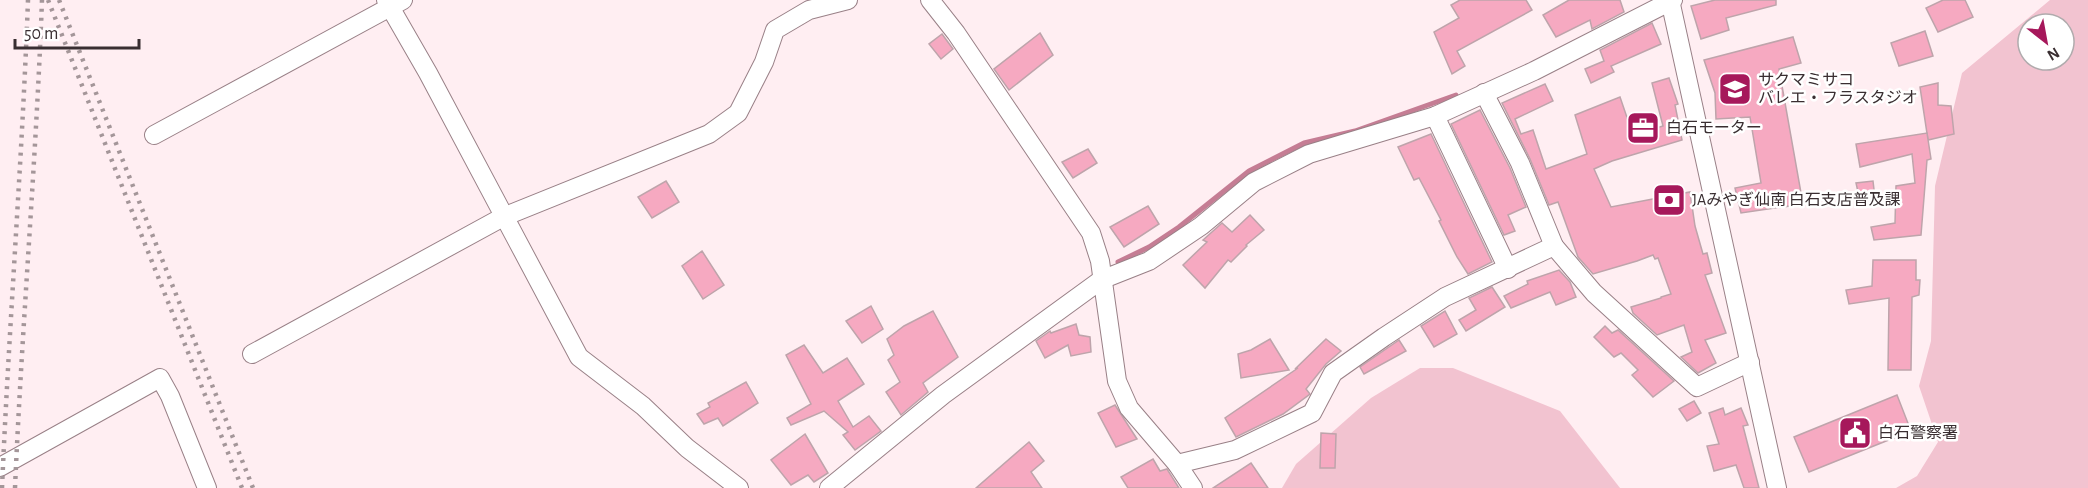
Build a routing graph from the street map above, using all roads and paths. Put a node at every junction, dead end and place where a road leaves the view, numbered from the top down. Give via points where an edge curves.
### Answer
1 (848, 0) edge
2 (930, 0) edge
3 (1671, 0) edge
4 (393, 3) edge
5 (1484, 93) junction
6 (1435, 116) junction
7 (154, 135) dead end
8 (503, 217) junction
9 (1554, 246) junction
10 (1508, 268) junction
11 (1101, 280) junction
12 (252, 354) dead end
13 (1750, 362) junction
14 (1177, 464) junction
15 (0, 467) edge
16 (207, 488) edge
17 (739, 488) edge
18 (829, 488) edge
19 (1192, 488) edge
20 (1777, 488) edge

1 - 8 street via 809,10 776,30 738,113 709,134
2 - 11 street via 1091,233
3 - 5 street
3 - 13 street
4 - 7 street
4 - 8 street
5 - 6 street
5 - 9 street via 1520,163
6 - 10 street
6 - 11 street via 1309,154 1254,182 1201,226 1149,261
8 - 12 street
8 - 17 street via 579,357
9 - 10 street
9 - 13 street via 1594,293 1697,387
10 - 14 street via 1445,297 1333,373 1312,413 1236,450
11 - 14 street via 1118,381 1130,408
11 - 18 street via 943,395
13 - 20 street
14 - 19 street
15 - 16 street via 160,378

